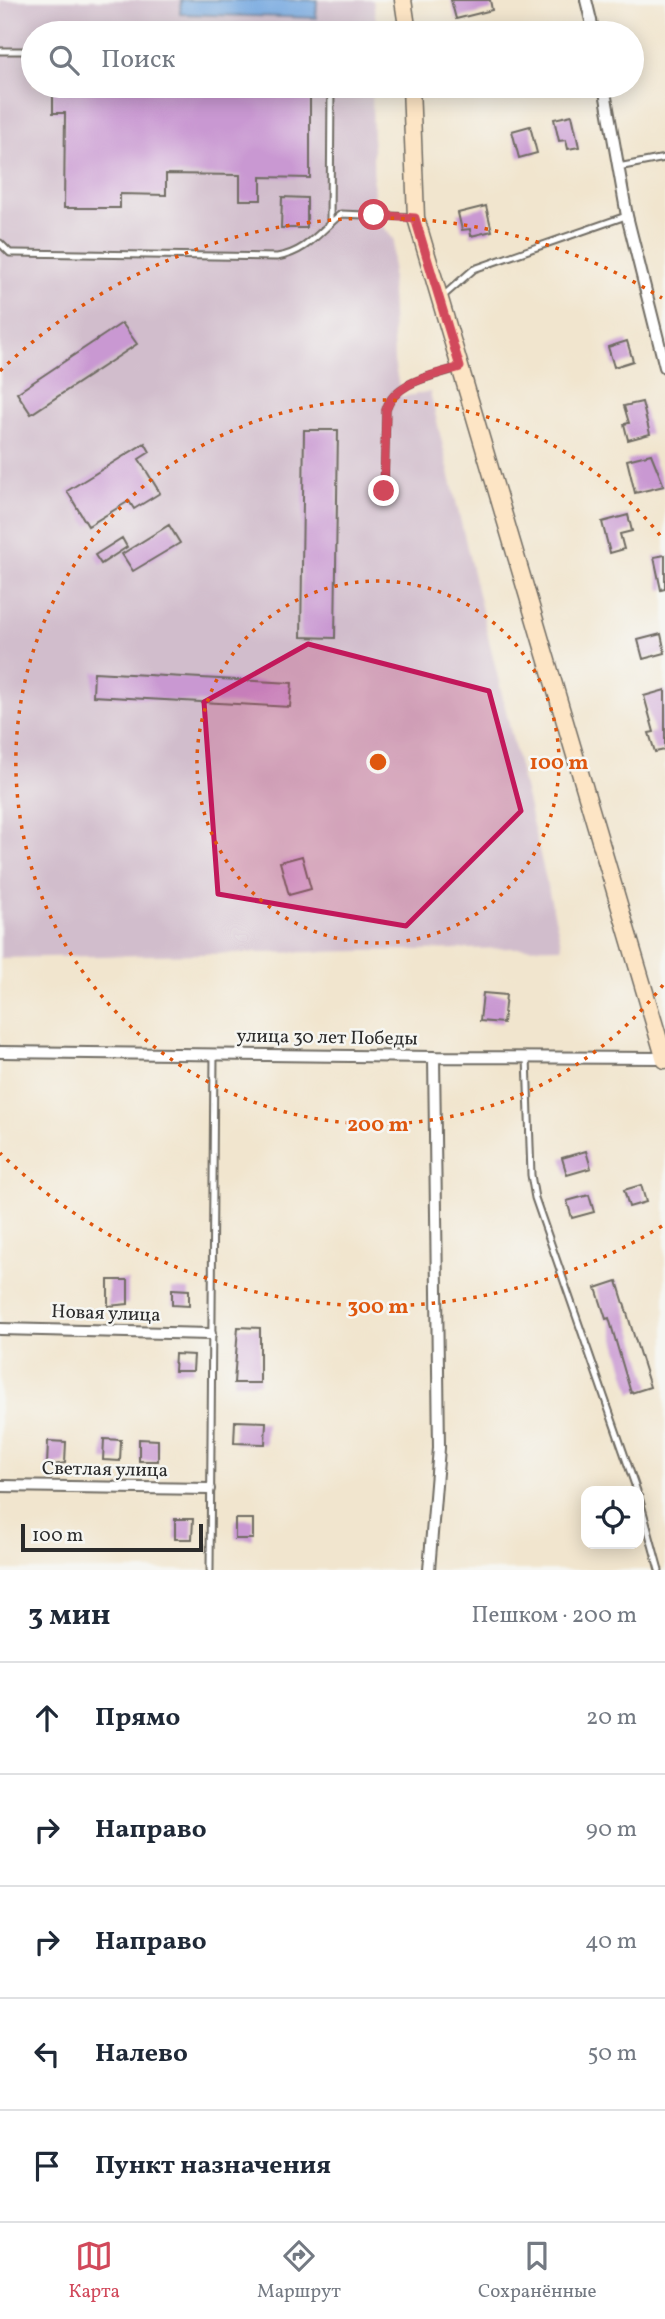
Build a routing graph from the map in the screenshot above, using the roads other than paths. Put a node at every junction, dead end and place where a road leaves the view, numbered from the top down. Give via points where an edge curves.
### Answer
1 (403, 0) edge
2 (586, 0) edge
3 (406, 21) edge
4 (591, 21) edge
5 (0, 51) edge
6 (21, 51) edge
7 (331, 98) edge
8 (411, 98) edge
9 (606, 98) edge
10 (665, 158) edge
11 (618, 167) junction
12 (627, 216) junction
13 (415, 218) junction
14 (330, 224) junction
15 (0, 243) edge
16 (440, 299) junction
17 (460, 367) junction
18 (665, 367) edge
19 (384, 491) dead end
20 (0, 1052) edge
21 (214, 1054) junction
22 (434, 1057) junction
23 (527, 1057) junction
24 (665, 1059) edge
25 (0, 1329) edge
26 (210, 1334) junction
27 (0, 1486) edge
28 (635, 1486) edge
29 (209, 1489) junction
30 (644, 1515) edge
31 (210, 1570) edge
32 (429, 1570) edge
33 (659, 1570) edge

1 - 3 street
2 - 4 street
5 - 6 lane
7 - 14 lane
8 - 13 street
9 - 11 street
10 - 11 lane
11 - 12 street
12 - 16 lane via 474,269
12 - 18 street
13 - 14 lane via 341,214
13 - 16 street
14 - 15 lane via 299,251 277,257 10,253
16 - 17 street
17 - 19 lane via 400,388 390,397
17 - 24 street
20 - 21 street, улица 30 лет Победы
21 - 22 street, улица 30 лет Победы
21 - 26 lane
22 - 23 street
22 - 32 street, улица 30 лет Победы via 439,1448
23 - 24 street
23 - 28 lane via 535,1198
25 - 26 street, Новая улица
26 - 29 lane
27 - 29 street, Светлая улица
29 - 31 lane
30 - 33 lane

